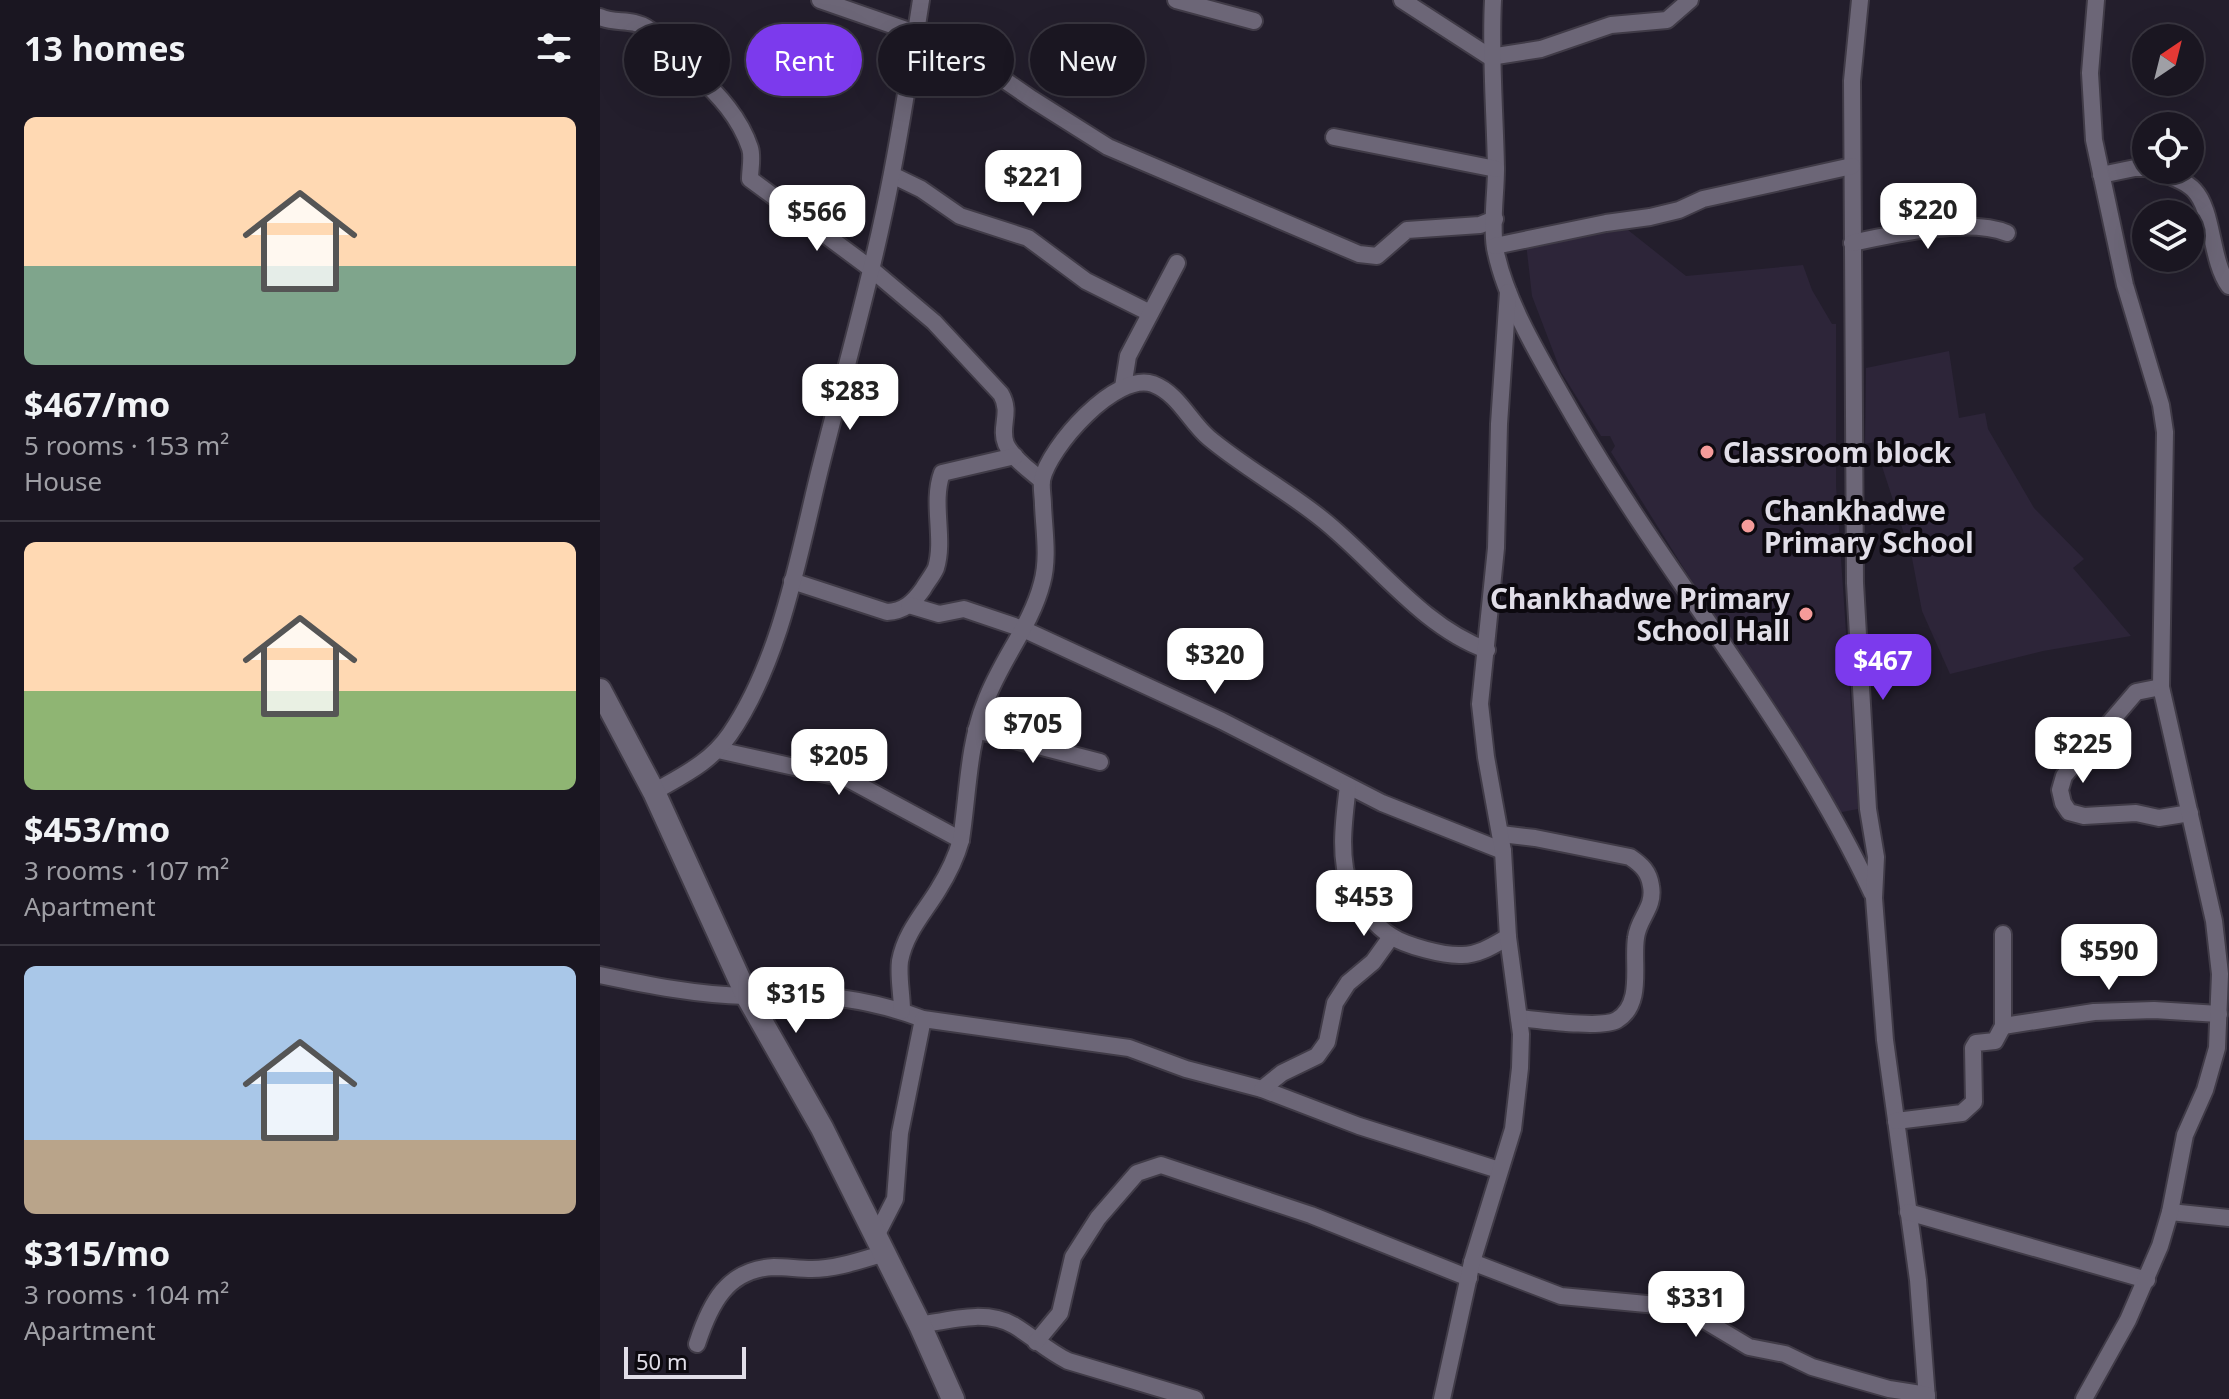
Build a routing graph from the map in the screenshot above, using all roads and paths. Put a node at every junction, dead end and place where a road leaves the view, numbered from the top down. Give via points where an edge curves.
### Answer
1 (820, 0) edge
2 (921, 0) edge
3 (1176, 0) edge
4 (1402, 0) edge
5 (1493, 0) edge
6 (1690, 0) edge
7 (1860, 0) edge
8 (2096, 0) edge
9 (600, 17) edge
10 (1254, 21) dead end
11 (889, 24) edge
12 (917, 24) edge
13 (1490, 57) junction
14 (1014, 86) edge
15 (905, 96) edge
16 (1334, 137) dead end
17 (1852, 166) junction
18 (1496, 169) junction
19 (2132, 169) edge
20 (892, 175) junction
21 (2101, 175) junction
22 (2188, 184) edge
23 (1495, 219) junction
24 (2007, 233) dead end
25 (1852, 243) junction
26 (1495, 246) junction
27 (1177, 263) dead end
28 (870, 268) junction
29 (2229, 286) edge
30 (1508, 292) junction
31 (1150, 313) junction
32 (1123, 387) junction
33 (1015, 456) junction
34 (1042, 481) junction
35 (792, 581) junction
36 (909, 605) junction
37 (1023, 629) junction
38 (1487, 650) junction
39 (2161, 687) junction
40 (603, 705) edge
41 (976, 730) junction
42 (718, 750) junction
43 (1100, 762) dead end
44 (1348, 786) junction
45 (654, 792) junction
46 (2190, 813) junction
47 (961, 840) junction
48 (1502, 842) junction
49 (1874, 898) junction
50 (2229, 912) edge
51 (2214, 921) junction
52 (2003, 934) dead end
53 (1391, 937) junction
54 (1508, 937) junction
55 (600, 975) edge
56 (747, 996) junction
57 (902, 1011) junction
58 (2219, 1014) junction
59 (1519, 1018) junction
60 (923, 1019) junction
61 (2003, 1026) junction
62 (1262, 1089) junction
63 (1896, 1121) junction
64 (1499, 1170) junction
65 (1908, 1212) junction
66 (2170, 1212) junction
67 (2229, 1218) edge
68 (880, 1245) junction
69 (1470, 1270) junction
70 (2147, 1280) junction
71 (920, 1325) junction
72 (1036, 1342) junction
73 (697, 1344) dead end
74 (1927, 1397) edge
75 (953, 1399) edge
76 (1195, 1399) edge
77 (1442, 1399) edge
78 (2084, 1399) edge

1 - 11 street
2 - 12 street
3 - 10 street
4 - 13 street
5 - 13 street
6 - 13 street via 1667,20 1611,25 1541,49
7 - 17 street via 1852,81
8 - 21 street via 2090,98
9 - 28 street via 632,21 664,41 736,117 751,150 750,179
13 - 18 street
14 - 23 street via 1108,147 1359,254 1377,256 1407,230 1480,225
15 - 20 street
16 - 18 street
17 - 25 street
17 - 26 street via 1703,199 1650,217
18 - 23 street
19 - 21 street
20 - 28 street
20 - 31 street via 960,216 1028,238 1086,281
21 - 39 street via 2165,432
22 - 29 street via 2201,199
23 - 26 street
24 - 25 street via 1979,226
25 - 49 street via 1855,583 1868,809 1876,857
26 - 30 street
27 - 31 street
28 - 33 street via 934,322 1001,394 1007,404 1006,444
28 - 35 street
30 - 38 street
30 - 49 street via 1596,455 1789,742
31 - 32 street via 1128,356
32 - 34 street via 1075,427
32 - 38 street via 1151,383 1166,391 1207,437 1323,520 1434,620 1464,642
33 - 34 street
33 - 36 street via 942,473 935,572
34 - 37 street via 1045,563 1038,597
35 - 36 street via 887,612
35 - 42 street via 757,686
36 - 37 street via 939,614 964,609
37 - 41 street via 994,679
37 - 44 street
38 - 48 street via 1480,704
39 - 46 street
39 - 46 street via 2136,692 2064,776 2060,790 2069,812 2084,816 2136,813 2159,818
40 - 45 street
41 - 43 street
41 - 47 street
42 - 45 street via 704,764
42 - 47 street via 848,779
44 - 48 street via 1397,809
44 - 53 street via 1343,832 1351,891
45 - 56 street
46 - 51 street
47 - 57 street via 947,875 905,943 900,961
48 - 54 street
48 - 59 street via 1535,838 1630,857 1642,865 1652,889 1652,902 1636,938 1634,992 1618,1020 1604,1024
49 - 63 street
50 - 51 street
51 - 58 street
52 - 61 street
53 - 54 street via 1462,955
53 - 62 street via 1335,1003 1327,1042 1317,1056
54 - 59 street
55 - 56 street
56 - 57 street via 847,999
56 - 68 street
57 - 60 street
58 - 61 street via 2094,1012
58 - 66 street via 2217,1048 2185,1135
59 - 64 street via 1518,1098
60 - 62 street via 1129,1048
60 - 68 street via 900,1133 895,1199
61 - 63 street via 1995,1041 1973,1048 1974,1102 1969,1109
62 - 64 street
63 - 65 street
64 - 69 street
65 - 70 street
65 - 74 street
66 - 67 street
66 - 70 street
68 - 71 street
68 - 73 street via 814,1269 750,1270 716,1299
69 - 72 street via 1161,1165 1137,1173 1098,1218 1073,1257 1060,1313
69 - 74 street via 1561,1296 1689,1311 1749,1347
69 - 77 street
70 - 78 street
71 - 72 street via 989,1318 1012,1324
71 - 75 street
72 - 76 street via 1068,1361

